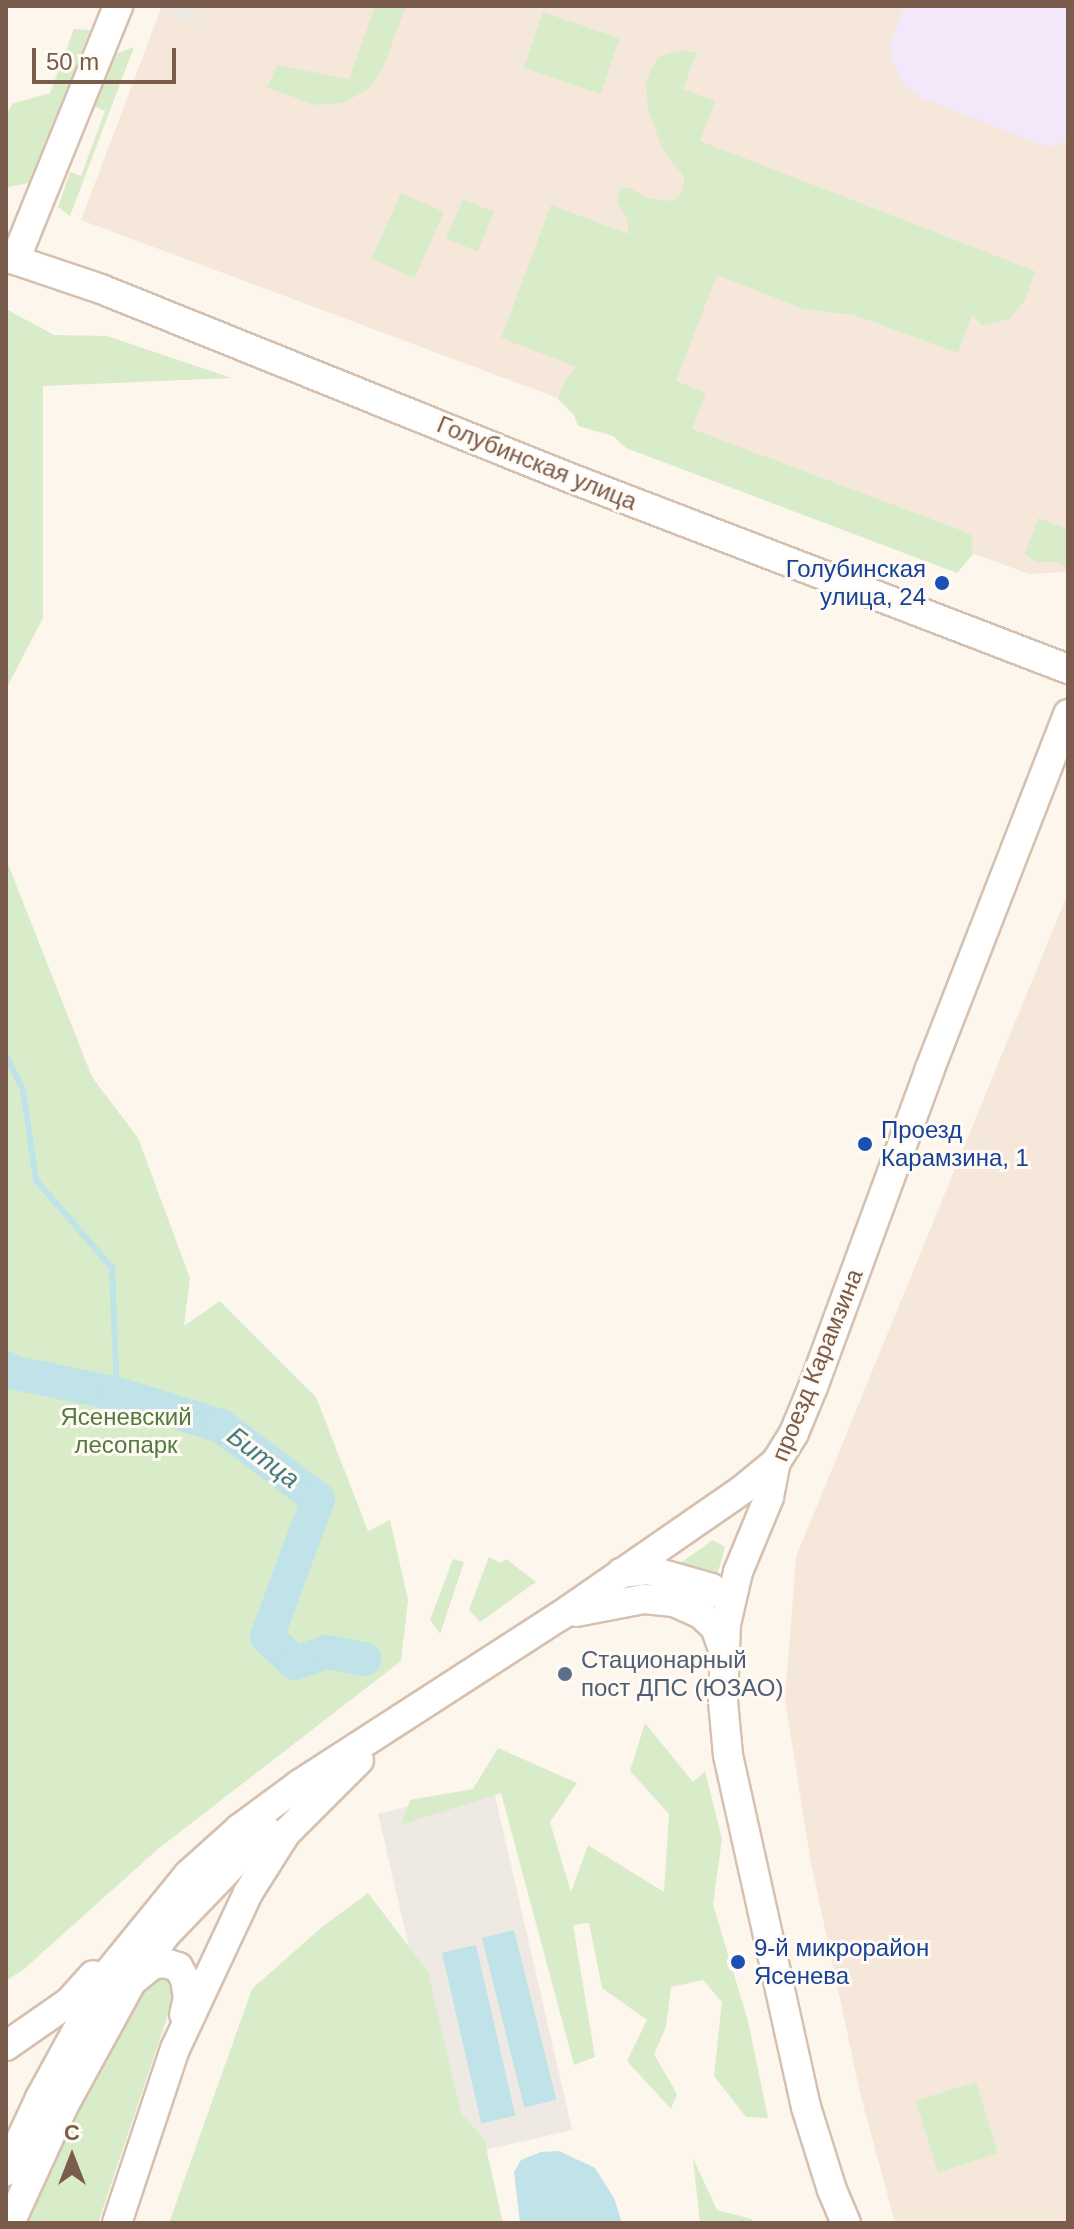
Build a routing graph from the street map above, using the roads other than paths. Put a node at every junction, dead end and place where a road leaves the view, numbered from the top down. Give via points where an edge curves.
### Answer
1 (118, 6) edge
2 (11, 258) edge
3 (1068, 669) edge
4 (1068, 714) edge
5 (776, 1462) junction
6 (621, 1573) junction
7 (730, 1600) junction
8 (560, 1616) junction
9 (723, 1649) junction
10 (397, 1723) junction
11 (165, 1901) junction
12 (132, 1981) junction
13 (6, 2046) edge
14 (175, 2049) junction
15 (6, 2171) edge
16 (10, 2223) edge
17 (117, 2223) edge
18 (846, 2223) edge

1 - 2 main road
2 - 3 main road, Голубинская улица
4 - 5 main road, проезд Карамзина via 923,1085 813,1387
5 - 6 main road
5 - 7 main road, проезд Карамзина via 769,1497
6 - 7 main road via 648,1570 711,1588
6 - 8 main road
7 - 9 main road, проезд Карамзина
8 - 9 main road via 632,1600 674,1602 715,1627
8 - 10 main road
9 - 18 main road, проезд Карамзина via 723,1701 738,1803 806,2107
10 - 11 main road via 239,1829
10 - 12 main road via 256,1839 165,1935
10 - 14 main road via 286,1833 248,1893
11 - 13 main road via 154,1905 69,2002
11 - 15 main road via 109,1972
12 - 14 main road via 152,1965 178,1967 188,1998
12 - 16 main road via 63,2107
14 - 17 main road

